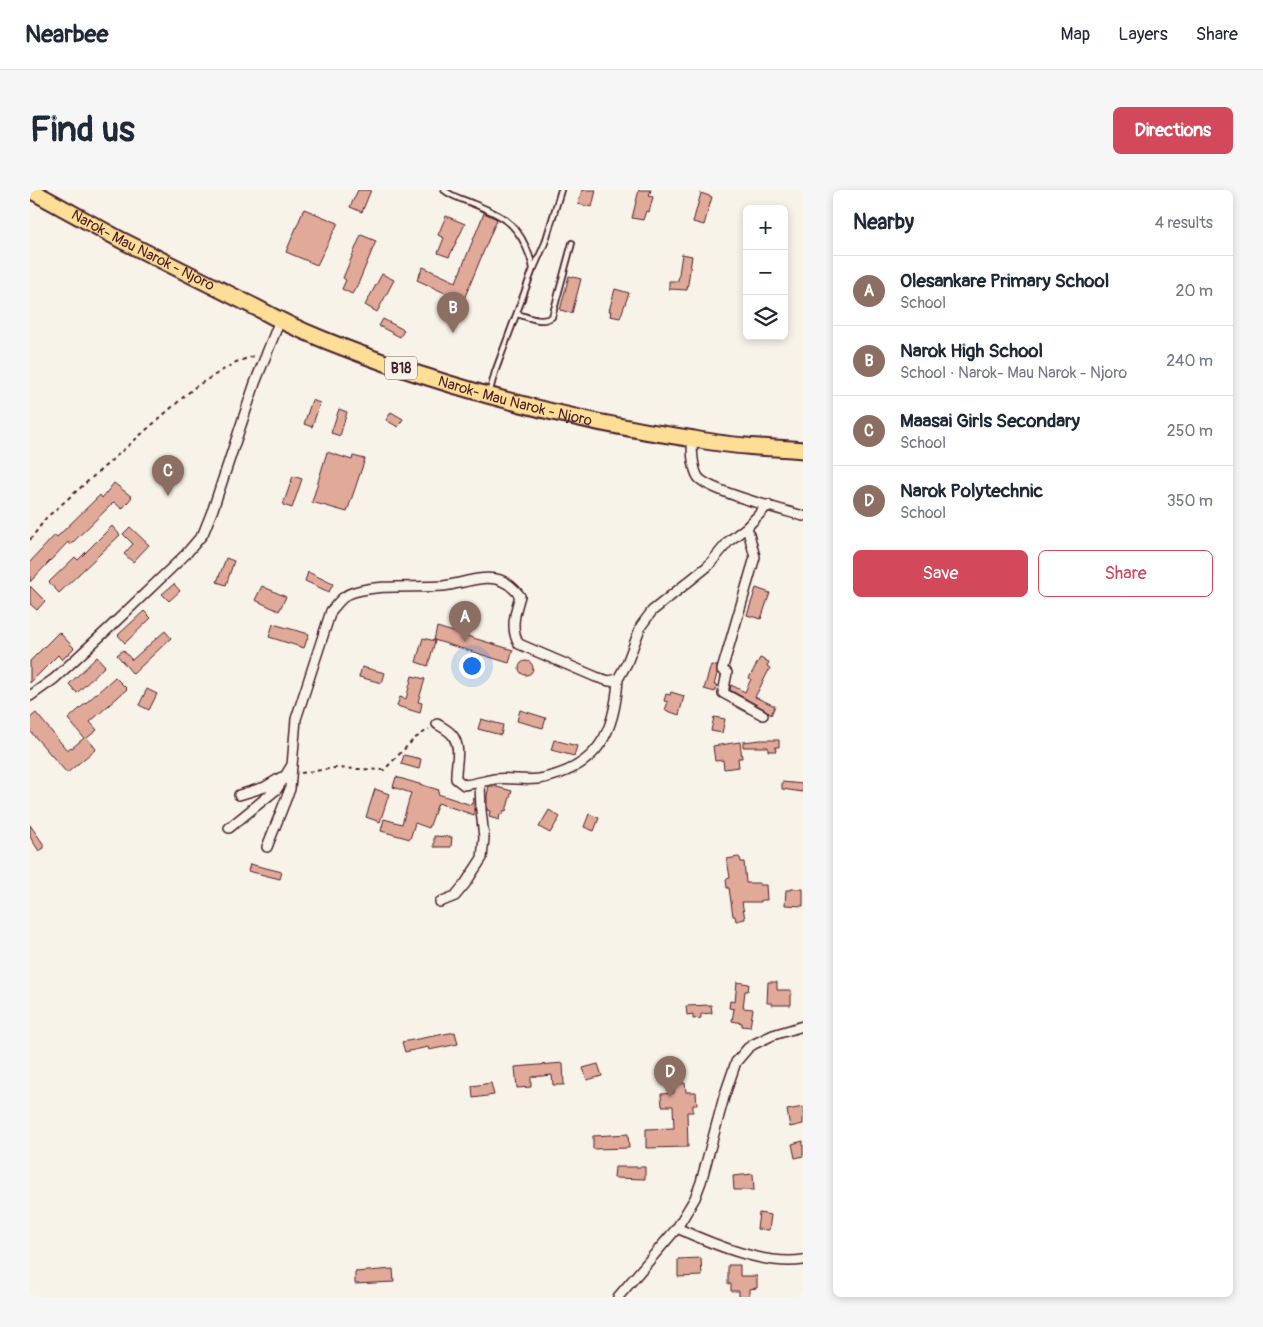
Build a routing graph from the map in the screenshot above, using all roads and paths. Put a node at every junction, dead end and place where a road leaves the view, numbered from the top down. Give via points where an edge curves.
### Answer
1 (444, 190) edge
2 (561, 190) edge
3 (36, 192) edge
4 (572, 243) dead end
5 (534, 269) junction
6 (516, 314) junction
7 (280, 320) junction
8 (268, 350) junction
9 (489, 395) junction
10 (692, 439) junction
11 (803, 450) edge
12 (768, 505) junction
13 (803, 516) edge
14 (747, 527) junction
15 (30, 540) edge
16 (618, 679) junction
17 (30, 696) edge
18 (764, 715) dead end
19 (437, 724) joint
20 (288, 777) junction
21 (480, 783) junction
22 (239, 795) dead end
23 (228, 828) dead end
24 (267, 846) dead end
25 (440, 902) dead end
26 (803, 1026) edge
27 (677, 1228) junction
28 (803, 1260) edge
29 (618, 1297) edge

1 - 5 lane via 496,213 514,226 521,235
2 - 5 lane
3 - 7 highway, Narok- Mau Narok - Njoro / B18 via 121,240
4 - 6 lane via 552,317 539,320
5 - 6 lane
6 - 9 lane
7 - 8 street
7 - 9 highway, Narok- Mau Narok - Njoro / B18 via 352,351
8 - 15 path via 236,362 195,387 46,518
8 - 17 street via 203,534 108,630 54,679
9 - 10 highway, Narok- Mau Narok - Njoro / B18 via 564,415
10 - 11 highway, Narok- Mau Narok - Njoro / B18
10 - 12 street via 697,475 703,482
12 - 13 street
12 - 14 street
14 - 16 street via 729,541 708,566 652,612 641,626
14 - 18 street via 755,557 722,665 722,670 727,673 723,693
16 - 20 street via 609,681 596,677 519,644 514,636 515,612 520,596 514,587 498,579 475,578 445,586 354,592 343,597 331,611 296,719 293,763
16 - 21 street via 614,715 604,740 591,756 572,769 544,778 495,779
19 - 20 path via 414,739 384,770 335,768
19 - 21 street via 453,735 458,752 456,779 464,785
20 - 22 street
20 - 23 street
20 - 24 street via 290,789
21 - 25 street via 484,838 482,858 455,896
26 - 27 street via 754,1044 736,1062 716,1121 701,1182
27 - 28 street via 758,1258
27 - 29 street

